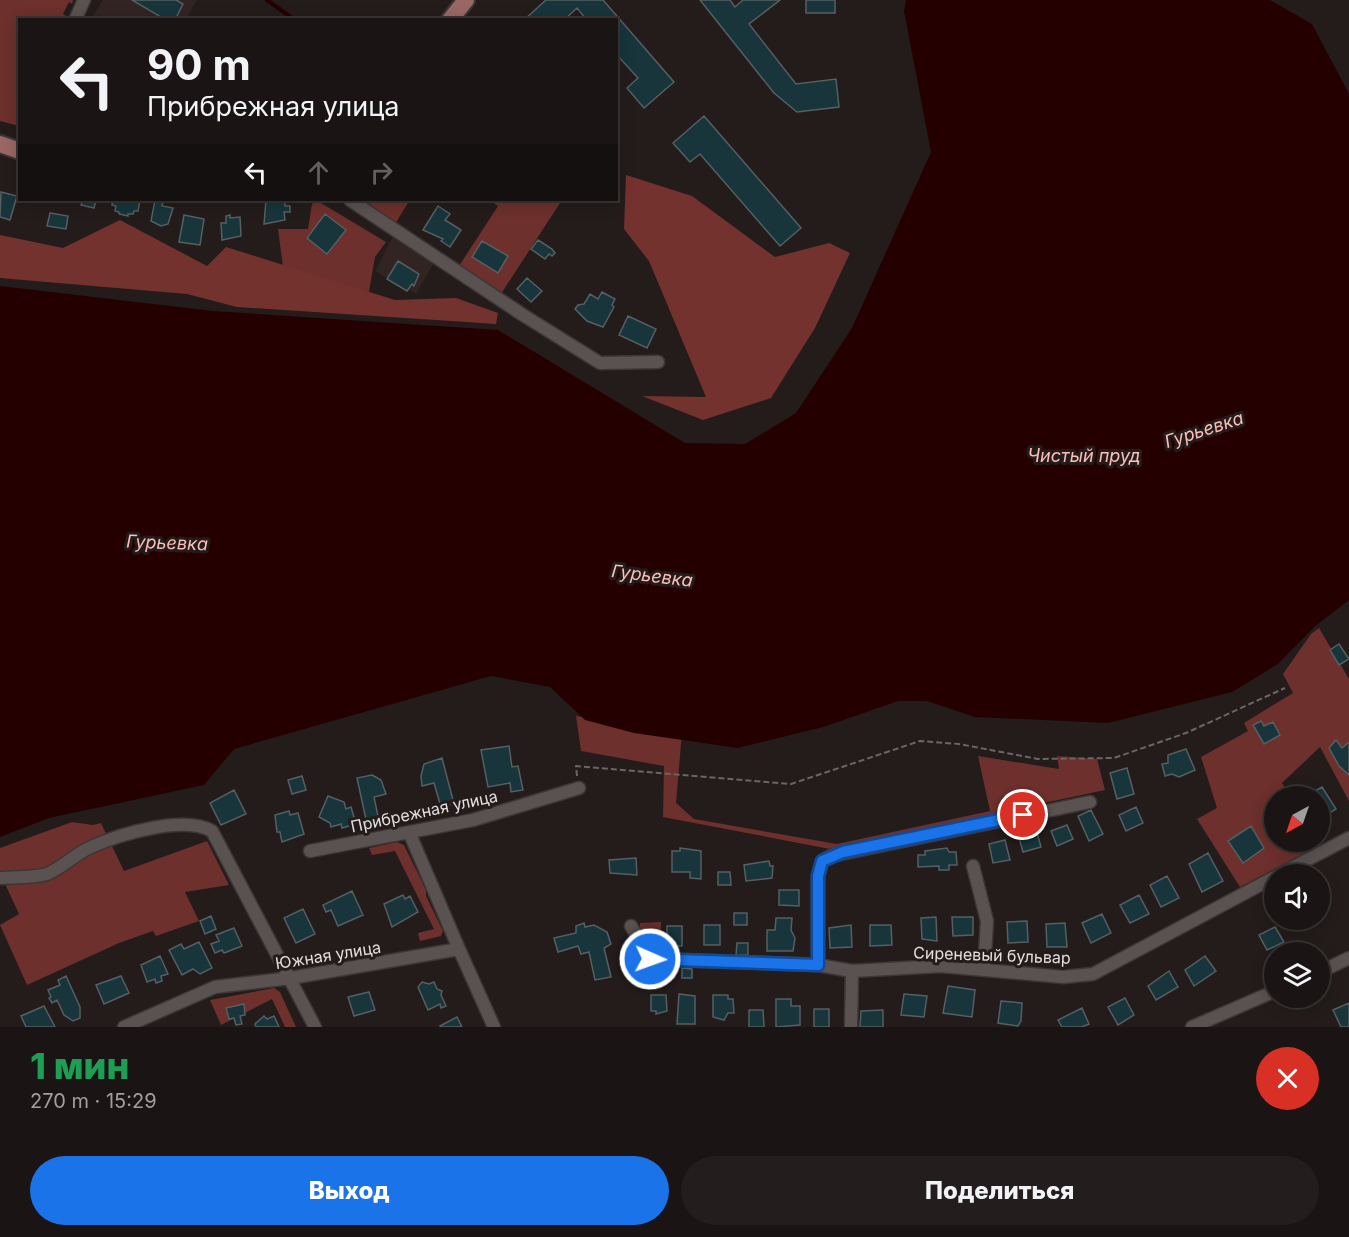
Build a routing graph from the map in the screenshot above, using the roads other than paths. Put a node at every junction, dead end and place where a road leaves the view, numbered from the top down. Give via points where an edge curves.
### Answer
1 (84, 0) edge
2 (466, 0) edge
3 (76, 18) edge
4 (452, 18) edge
5 (0, 144) edge
6 (18, 150) edge
7 (352, 201) edge
8 (658, 362) dead end
9 (579, 788) road end
10 (1090, 802) dead end
11 (409, 832) junction
12 (1349, 838) edge
13 (310, 851) dead end
14 (1299, 864) edge
15 (973, 866) dead end
16 (0, 878) edge
17 (1264, 883) edge
18 (631, 926) dead end
19 (459, 950) junction
20 (1349, 958) edge
21 (818, 965) junction
22 (1330, 967) edge
23 (984, 970) junction
24 (852, 971) junction
25 (291, 978) junction
26 (1264, 996) edge
27 (146, 1023) edge
28 (124, 1027) edge
29 (315, 1027) edge
30 (494, 1027) edge
31 (851, 1027) edge
32 (1192, 1027) edge

1 - 3 street
2 - 4 main road
5 - 6 main road
7 - 8 street via 600,363
9 - 11 street, Прибрежная улица via 473,820
10 - 21 street via 822,861 818,876
11 - 13 street, Прибрежная улица
11 - 19 street
12 - 14 street
15 - 23 street via 987,921
16 - 25 street via 46,874 90,848 129,833 201,825 212,831
17 - 23 street, Сиреневый бульвар via 1093,974 1063,977
18 - 21 street, Сиреневый бульвар via 650,959
19 - 25 street, Южная улица
19 - 30 street
20 - 22 street
21 - 24 street, Сиреневый бульвар
23 - 24 street, Сиреневый бульвар via 940,966
24 - 31 street
25 - 27 street, Южная улица via 215,987
25 - 29 street
26 - 32 street
27 - 28 street, Южная улица

